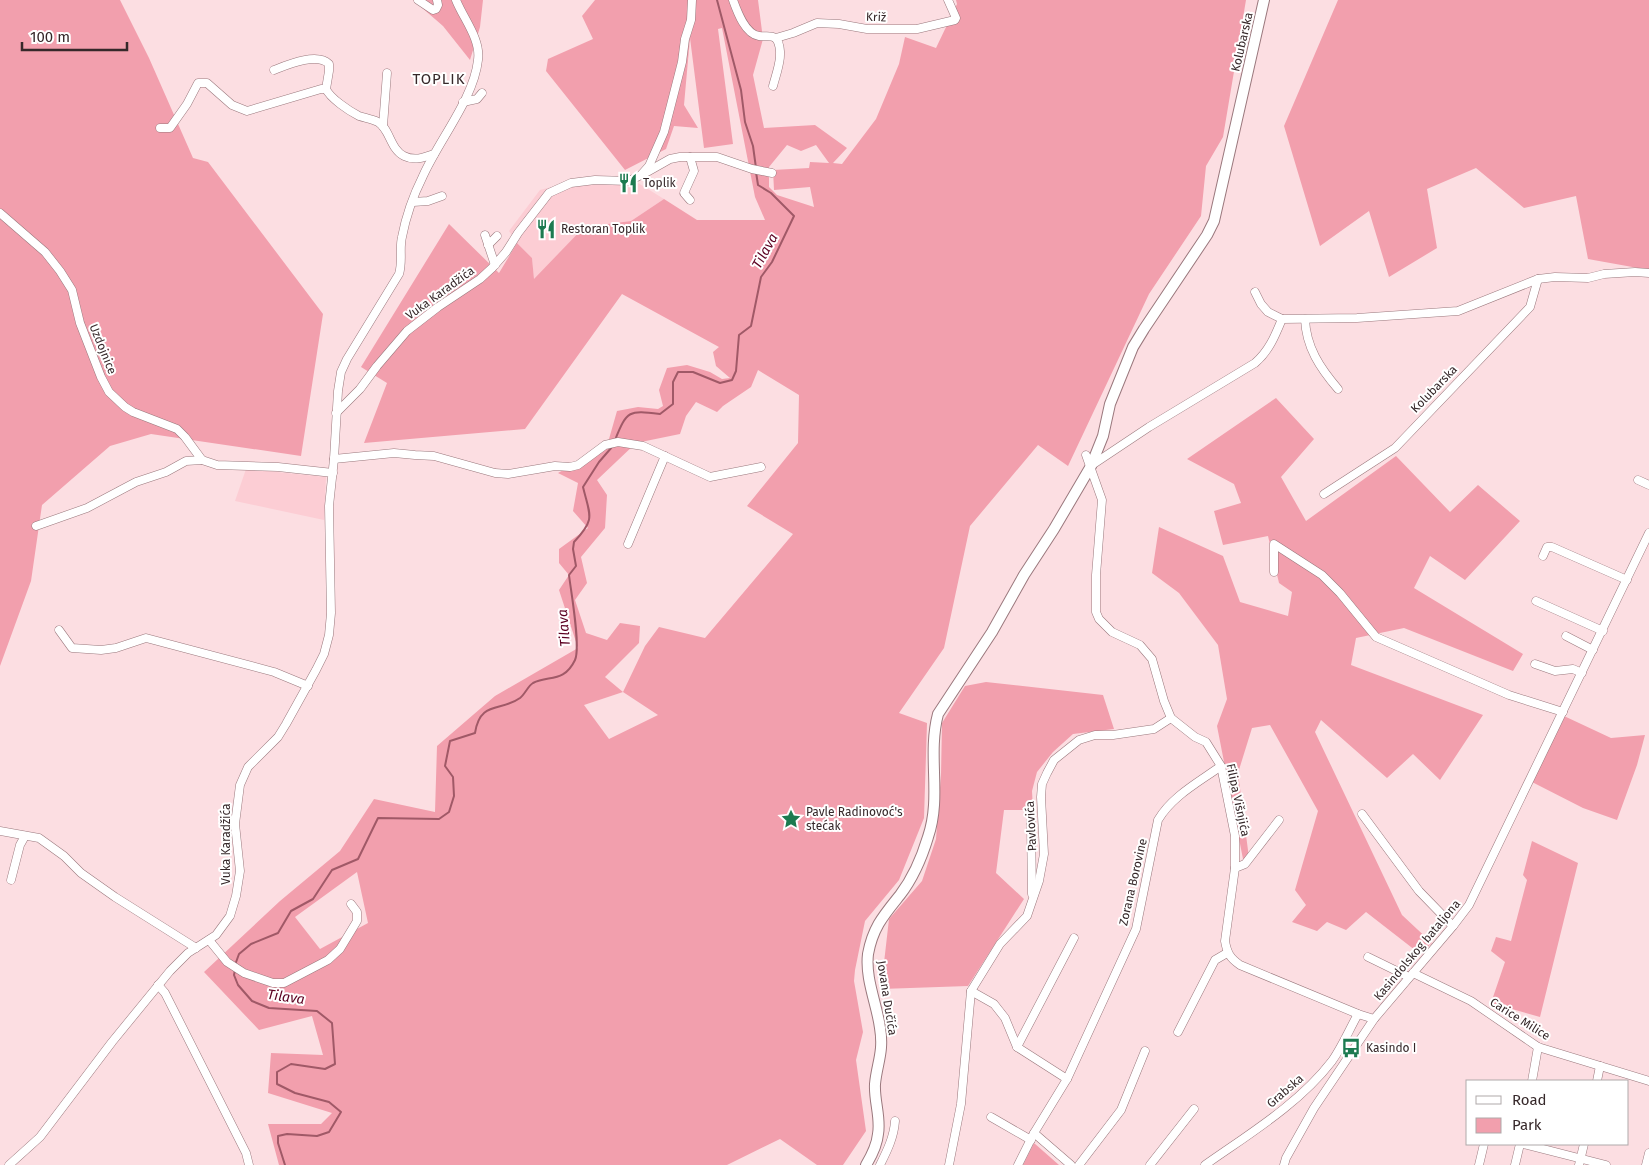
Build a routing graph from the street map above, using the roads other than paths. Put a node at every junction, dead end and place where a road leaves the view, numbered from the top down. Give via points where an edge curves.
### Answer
1 (418, 0) edge
2 (437, 0) edge
3 (456, 0) edge
4 (692, 0) edge
5 (733, 0) edge
6 (948, 0) edge
7 (1264, 0) edge
8 (776, 38) junction
9 (274, 70) dead end
10 (387, 73) dead end
11 (773, 86) dead end
12 (326, 89) junction
13 (482, 93) dead end
14 (463, 102) junction
15 (383, 126) junction
16 (160, 128) dead end
17 (434, 154) junction
18 (690, 157) junction
19 (772, 173) dead end
20 (641, 175) junction
21 (442, 196) dead end
22 (690, 200) dead end
23 (413, 202) junction
24 (0, 214) edge
25 (485, 234) dead end
26 (497, 236) dead end
27 (488, 245) junction
28 (495, 265) junction
29 (1649, 273) edge
30 (1538, 280) junction
31 (1255, 292) dead end
32 (1282, 319) junction
33 (1305, 319) junction
34 (1338, 389) dead end
35 (336, 413) junction
36 (1086, 455) dead end
37 (666, 456) junction
38 (334, 459) junction
39 (202, 460) junction
40 (1091, 466) junction
41 (761, 467) dead end
42 (333, 473) junction
43 (1638, 480) dead end
44 (1649, 485) edge
45 (1324, 494) dead end
46 (36, 526) dead end
47 (1649, 533) edge
48 (628, 544) dead end
49 (1543, 556) dead end
50 (1274, 572) dead end
51 (1627, 580) junction
52 (1536, 601) dead end
53 (59, 630) dead end
54 (1603, 631) junction
55 (1566, 636) dead end
56 (1593, 650) junction
57 (1535, 664) dead end
58 (1582, 673) junction
59 (308, 686) junction
60 (1563, 712) junction
61 (1171, 718) junction
62 (1221, 766) junction
63 (1362, 814) dead end
64 (1279, 820) dead end
65 (1031, 822) dead end
66 (0, 831) edge
67 (25, 836) junction
68 (1235, 868) junction
69 (10, 880) dead end
70 (1032, 901) junction
71 (351, 904) dead end
72 (1453, 926) junction
73 (1074, 938) dead end
74 (210, 940) junction
75 (196, 948) junction
76 (1227, 953) junction
77 (1368, 957) dead end
78 (1411, 975) junction
79 (158, 985) junction
80 (971, 991) junction
81 (1358, 1014) junction
82 (1374, 1018) junction
83 (1178, 1032) dead end
84 (1017, 1047) junction
85 (1538, 1047) junction
86 (1145, 1051) dead end
87 (1600, 1066) junction
88 (1068, 1079) junction
89 (1532, 1080) edge
90 (1597, 1080) edge
91 (1649, 1081) edge
92 (1194, 1109) dead end
93 (991, 1117) dead end
94 (895, 1121) dead end
95 (1032, 1136) junction
96 (1484, 1145) edge
97 (1520, 1145) edge
98 (1527, 1145) edge
99 (1584, 1145) edge
100 (1649, 1154) edge
101 (1580, 1162) edge
102 (9, 1165) edge
103 (249, 1165) edge
104 (866, 1165) edge
105 (880, 1165) edge
106 (949, 1165) edge
107 (1018, 1165) edge
108 (1071, 1165) edge
109 (1079, 1165) edge
110 (1150, 1165) edge
111 (1205, 1165) edge
112 (1284, 1165) edge
113 (1479, 1165) edge
114 (1515, 1165) edge
115 (1606, 1165) edge
116 (1646, 1165) edge

1 - 2 street via 433,10 438,5
3 - 14 street, Vuka Karadžića via 475,40 479,58
4 - 20 street via 691,20 664,132 650,166
5 - 8 street via 738,14 752,32
6 - 8 street, Križ via 956,18 938,25 916,29 867,29 817,23
7 - 40 main road, Kolubarska via 1219,207 1207,236 1133,347 1110,404 1103,436
8 - 11 street via 780,58
9 - 12 street via 301,60 323,60 329,71
10 - 15 street
12 - 15 street via 348,110
12 - 16 street via 247,111 232,105 207,83 198,83 170,128
13 - 14 street via 477,99
14 - 17 street, Vuka Karadžića
15 - 17 street via 403,156 418,160
17 - 23 street, Vuka Karadžića
18 - 19 street, Vuka Karadžića via 717,157
18 - 20 street, Vuka Karadžića via 670,159
18 - 22 street via 694,171 684,193
20 - 28 street, Vuka Karadžića via 629,181 571,183 549,193
21 - 23 street via 428,202
23 - 35 street, Vuka Karadžića via 402,237 399,274 341,372
24 - 39 street, Uzdojnice via 44,252 72,290 88,347 109,392 133,412 177,429
25 - 27 street
26 - 27 street
27 - 28 street
28 - 35 street, Vuka Karadžića via 406,331 360,389
29 - 30 street
30 - 33 street via 1458,311
30 - 45 street, Kolubarska via 1530,307 1395,448
31 - 32 street via 1268,312
32 - 33 street
32 - 40 street via 1265,355 1255,363
33 - 34 street via 1314,357
35 - 38 street, Vuka Karadžića
36 - 40 street
37 - 38 street via 643,446 615,442 570,467 555,466 508,474 434,456 385,454
37 - 41 street via 710,477
37 - 48 street
38 - 42 street, Vuka Karadžića
39 - 42 street via 217,465
39 - 46 street via 186,460 87,508
40 - 61 street via 1102,500 1096,612 1112,632 1140,645 1152,659
40 - 104 main road, Jovana Dučića via 992,632 938,714 933,754 935,797 932,824 910,880 878,922 868,956 868,973 882,1045 875,1087 879,1132
42 - 59 street, Vuka Karadžića via 329,506 329,636
43 - 44 street
47 - 51 street, Kasindolskog bataljona
49 - 51 street via 1547,547 1552,547
50 - 60 street via 1274,544 1322,575 1376,637 1509,695
51 - 54 street, Kasindolskog bataljona
52 - 54 street
53 - 59 street via 72,648 116,648 146,638 274,672
54 - 56 street, Kasindolskog bataljona
55 - 56 street
56 - 58 street, Kasindolskog bataljona
57 - 58 street via 1555,671 1573,669
58 - 60 street, Kasindolskog bataljona
59 - 74 street, Vuka Karadžića via 278,736 253,761 242,780 235,812 240,871 236,896 226,923
60 - 72 street, Kasindolskog bataljona via 1469,905
61 - 62 street, Filipa Višnjića via 1206,742
61 - 70 street, Pavlovića via 1154,728 1079,740 1054,760 1042,784 1044,854
62 - 68 street, Filipa Višnjića via 1235,836
62 - 88 street, Zorana Borovine via 1173,801 1158,820 1136,928
63 - 72 street via 1419,891
64 - 68 street via 1245,864
65 - 70 street, Pavlovića
66 - 67 street
67 - 69 street
67 - 75 street via 39,838 115,897
68 - 76 street, Filipa Višnjića via 1225,941
70 - 80 street, Pavlovića via 1027,916 1000,944
71 - 74 street via 358,916 346,942 336,953 284,983 278,984 238,970
72 - 78 street, Kasindolskog bataljona
73 - 84 street
74 - 75 street, Vuka Karadžića
75 - 79 street, Vuka Karadžića via 181,959
76 - 81 street via 1240,965
76 - 83 street via 1214,960
77 - 78 street, Carice Milice
78 - 82 street, Kasindolskog bataljona
78 - 85 street, Carice Milice via 1471,1001
79 - 102 street, Vuka Karadžića via 40,1137
79 - 103 street via 246,1153
80 - 84 street via 994,1004 1005,1018
80 - 106 street, Pavlovića via 961,1104
81 - 82 street
81 - 111 street, Grabska via 1333,1059 1302,1092
82 - 112 street, Kasindolskog bataljona via 1314,1108
84 - 88 street
85 - 87 street, Carice Milice
85 - 89 street
86 - 109 street via 1121,1110
87 - 90 street
87 - 91 street, Carice Milice
88 - 95 street, Zorana Borovine
92 - 110 street
93 - 95 street
94 - 105 street
95 - 107 street, Zorana Borovine
95 - 108 street
96 - 113 street
97 - 114 street
98 - 101 street
99 - 101 street
100 - 116 street
101 - 115 street

